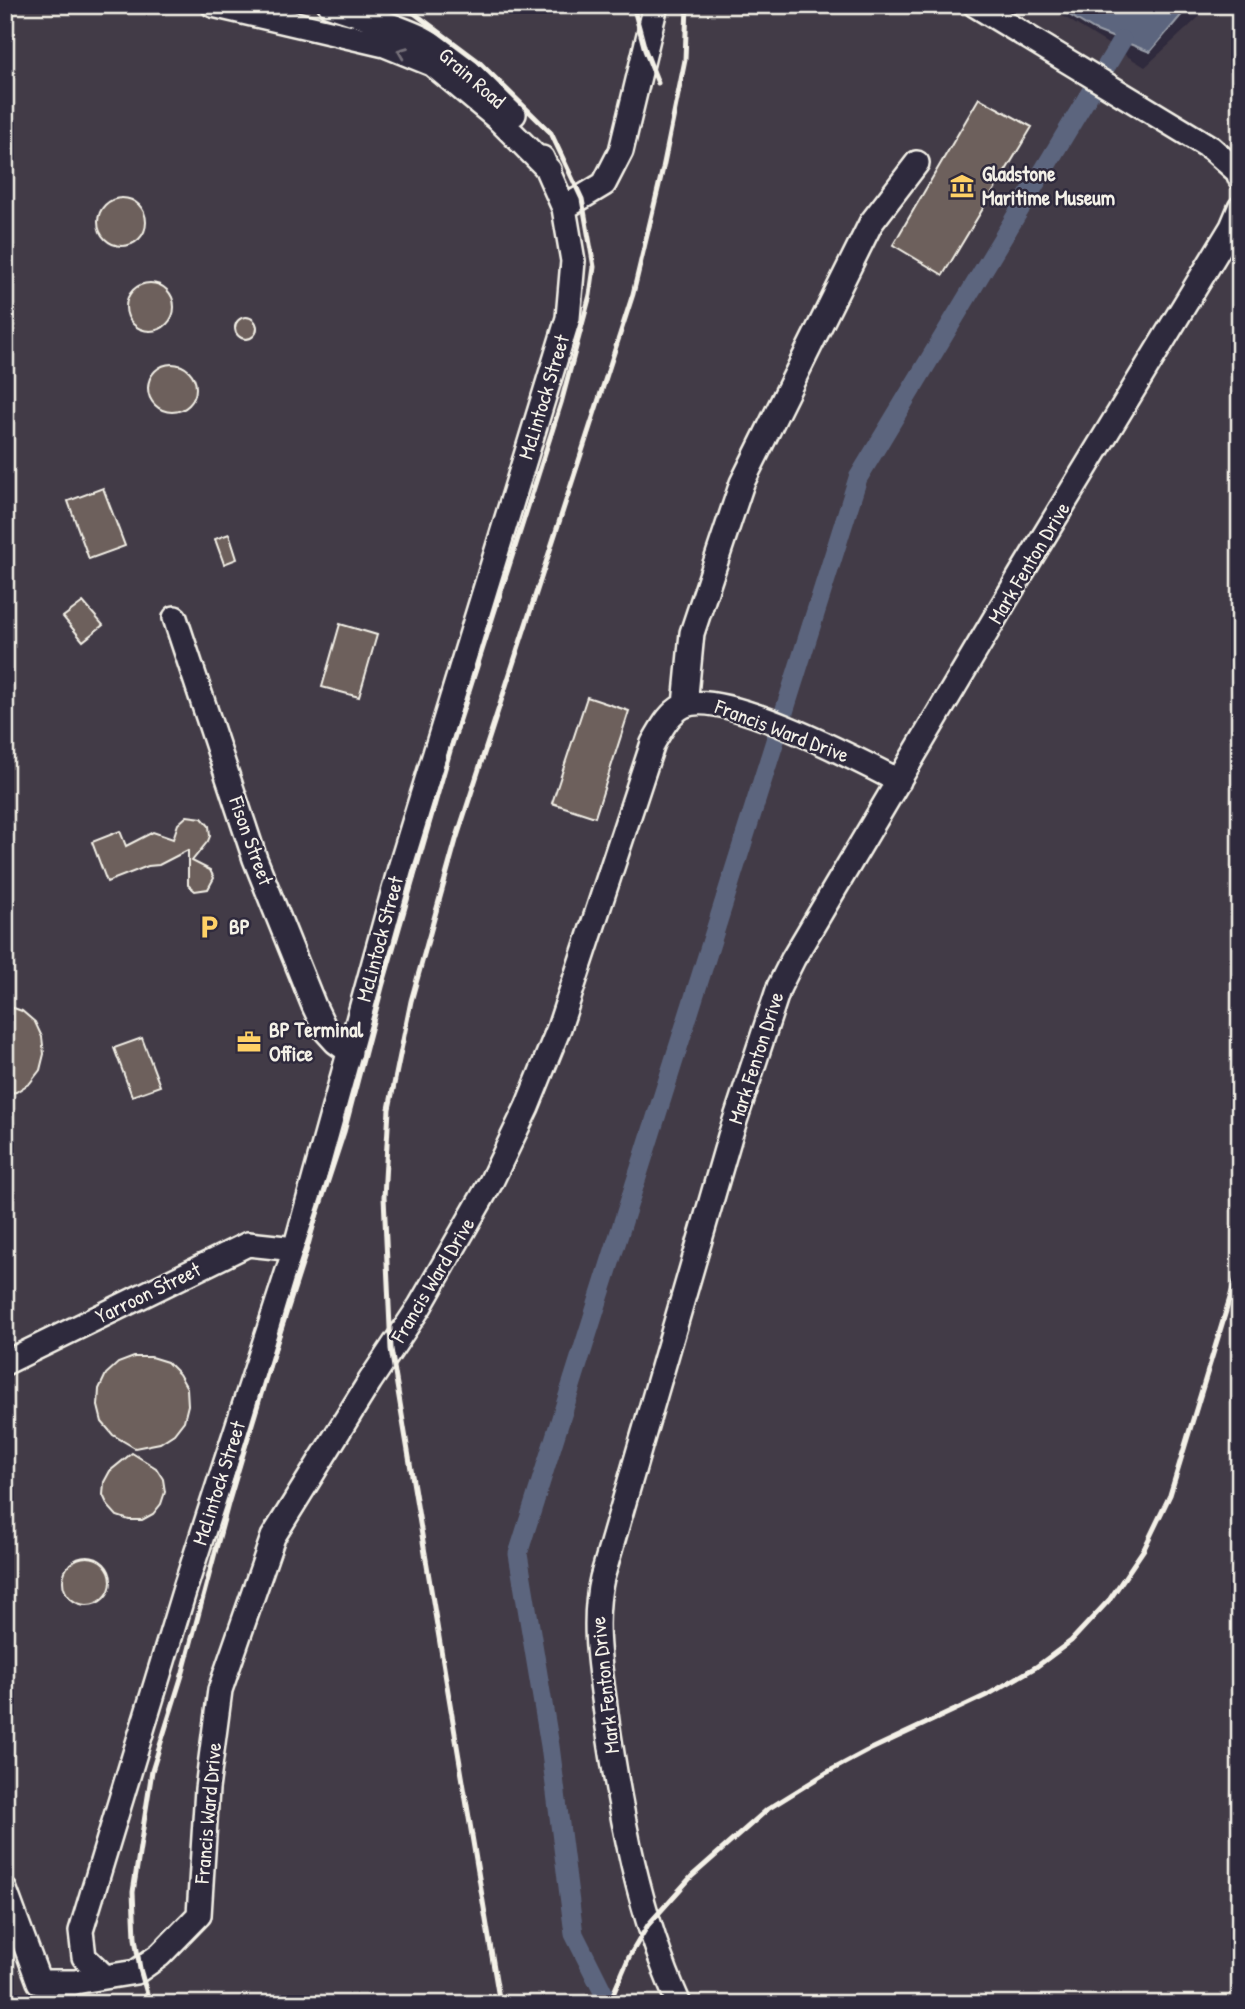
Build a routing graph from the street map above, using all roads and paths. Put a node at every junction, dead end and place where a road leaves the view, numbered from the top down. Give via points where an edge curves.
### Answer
1 (214, 5) edge
2 (330, 5) edge
3 (656, 5) edge
4 (975, 5) edge
5 (918, 163) dead end
6 (549, 170) junction
7 (1240, 178) edge
8 (564, 208) junction
9 (1240, 208) edge
10 (175, 618) dead end
11 (685, 705) junction
12 (899, 781) junction
13 (350, 1052) junction
14 (295, 1249) junction
15 (5, 1363) edge
16 (5, 1890) edge
17 (105, 1977) junction
18 (679, 2004) edge

6 -> 1 street via 498,119 432,64 385,45
2 - 6 street, Grain Road via 420,37 444,51 517,117
3 - 8 street via 621,151 604,184
4 - 7 street via 1211,148
5 - 11 street via 871,223 742,484 692,633
6 - 8 street, Grain Road
8 - 13 street, McLintock Street via 573,261 568,318 400,868
9 - 12 street, Mark Fenton Drive
10 - 13 street, Fison Street via 255,859 309,994 326,1031
11 - 12 street, Francis Ward Drive via 706,702 759,719 827,744
11 - 17 street, Francis Ward Drive via 673,713 653,743 559,1028 491,1182 420,1306 274,1537 220,1690 207,1789 199,1915 136,1972
12 - 18 street, Mark Fenton Drive via 779,987 730,1136 598,1596 598,1641 616,1781 648,1924
13 - 14 street, McLintock Street
14 - 15 street, Yarroon Street via 248,1244
14 - 17 street, McLintock Street via 81,1931 85,1957
16 - 17 street, Francis Ward Drive via 39,1982

